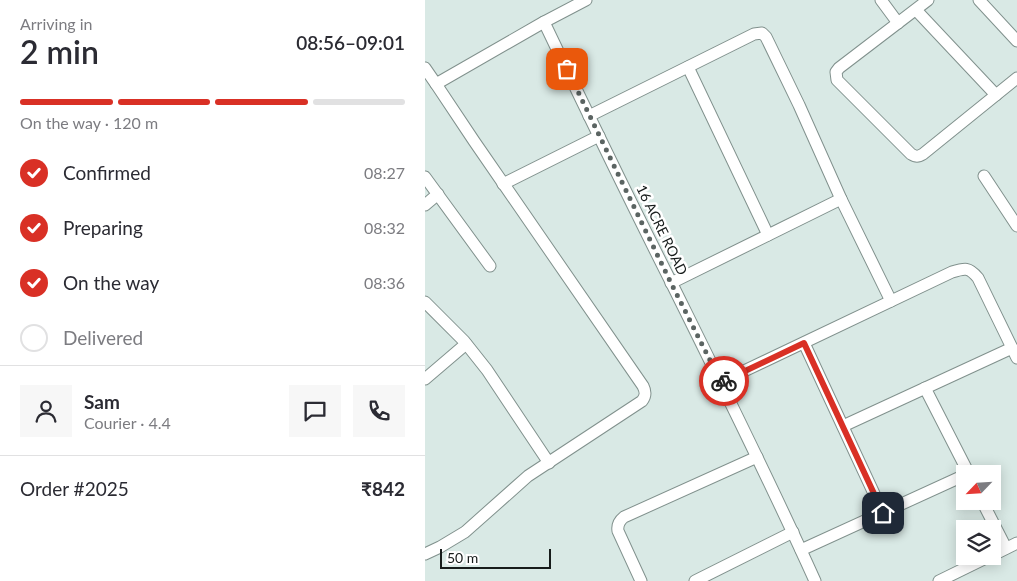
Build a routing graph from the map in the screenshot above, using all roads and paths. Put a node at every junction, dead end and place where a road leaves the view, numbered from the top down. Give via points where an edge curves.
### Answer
1 (586, 0) edge
2 (881, 0) edge
3 (928, 0) edge
4 (979, 0) edge
5 (916, 10) junction
6 (544, 22) junction
7 (898, 23) junction
8 (1017, 41) edge
9 (688, 67) junction
10 (425, 68) edge
11 (1017, 78) edge
12 (436, 84) junction
13 (996, 95) junction
14 (589, 116) junction
15 (599, 136) junction
16 (984, 176) dead end
17 (425, 177) edge
18 (503, 184) junction
19 (438, 194) junction
20 (841, 199) junction
21 (425, 205) edge
22 (1017, 226) edge
23 (768, 235) junction
24 (490, 266) dead end
25 (671, 283) junction
26 (891, 301) junction
27 (425, 302) edge
28 (804, 343) junction
29 (466, 344) junction
30 (1015, 353) edge
31 (425, 379) edge
32 (721, 382) junction
33 (925, 388) junction
34 (843, 426) junction
35 (757, 457) junction
36 (549, 463) junction
37 (963, 465) edge
38 (956, 479) edge
39 (989, 510) edge
40 (883, 513) junction
41 (793, 532) junction
42 (1012, 546) edge
43 (801, 550) junction
44 (425, 554) edge
45 (972, 565) edge
46 (641, 581) edge
47 (695, 581) edge
48 (815, 581) edge
49 (939, 581) edge

1 - 6 street
2 - 7 street
3 - 5 street
4 - 8 street
5 - 7 street
5 - 13 street
6 - 12 street
6 - 14 street, 16 ACRE ROAD
7 - 13 street via 839,68 836,76 915,157
9 - 14 street
9 - 20 street via 753,34 766,36
9 - 23 street
10 - 12 street
11 - 13 street
12 - 18 street
14 - 15 street, 16 ACRE ROAD
15 - 18 street
15 - 25 street, 16 ACRE ROAD
16 - 22 street
17 - 19 street
18 - 36 street via 646,392 642,401
19 - 21 street
19 - 24 street
20 - 23 street
20 - 26 street
23 - 25 street
25 - 32 street, 16 ACRE ROAD
26 - 28 street
26 - 30 street via 952,272 963,268 971,270
27 - 29 street
28 - 32 street
28 - 34 street
29 - 31 street
29 - 36 street
30 - 33 street
32 - 35 street, 16 ACRE ROAD
33 - 34 street
33 - 37 street
34 - 40 street
35 - 41 street, 16 ACRE ROAD
35 - 46 street via 620,521 618,531
36 - 44 street via 514,487 465,532
38 - 40 street
39 - 42 street
40 - 43 street
41 - 43 street, 16 ACRE ROAD
41 - 47 street
43 - 48 street, 16 ACRE ROAD
45 - 49 street

